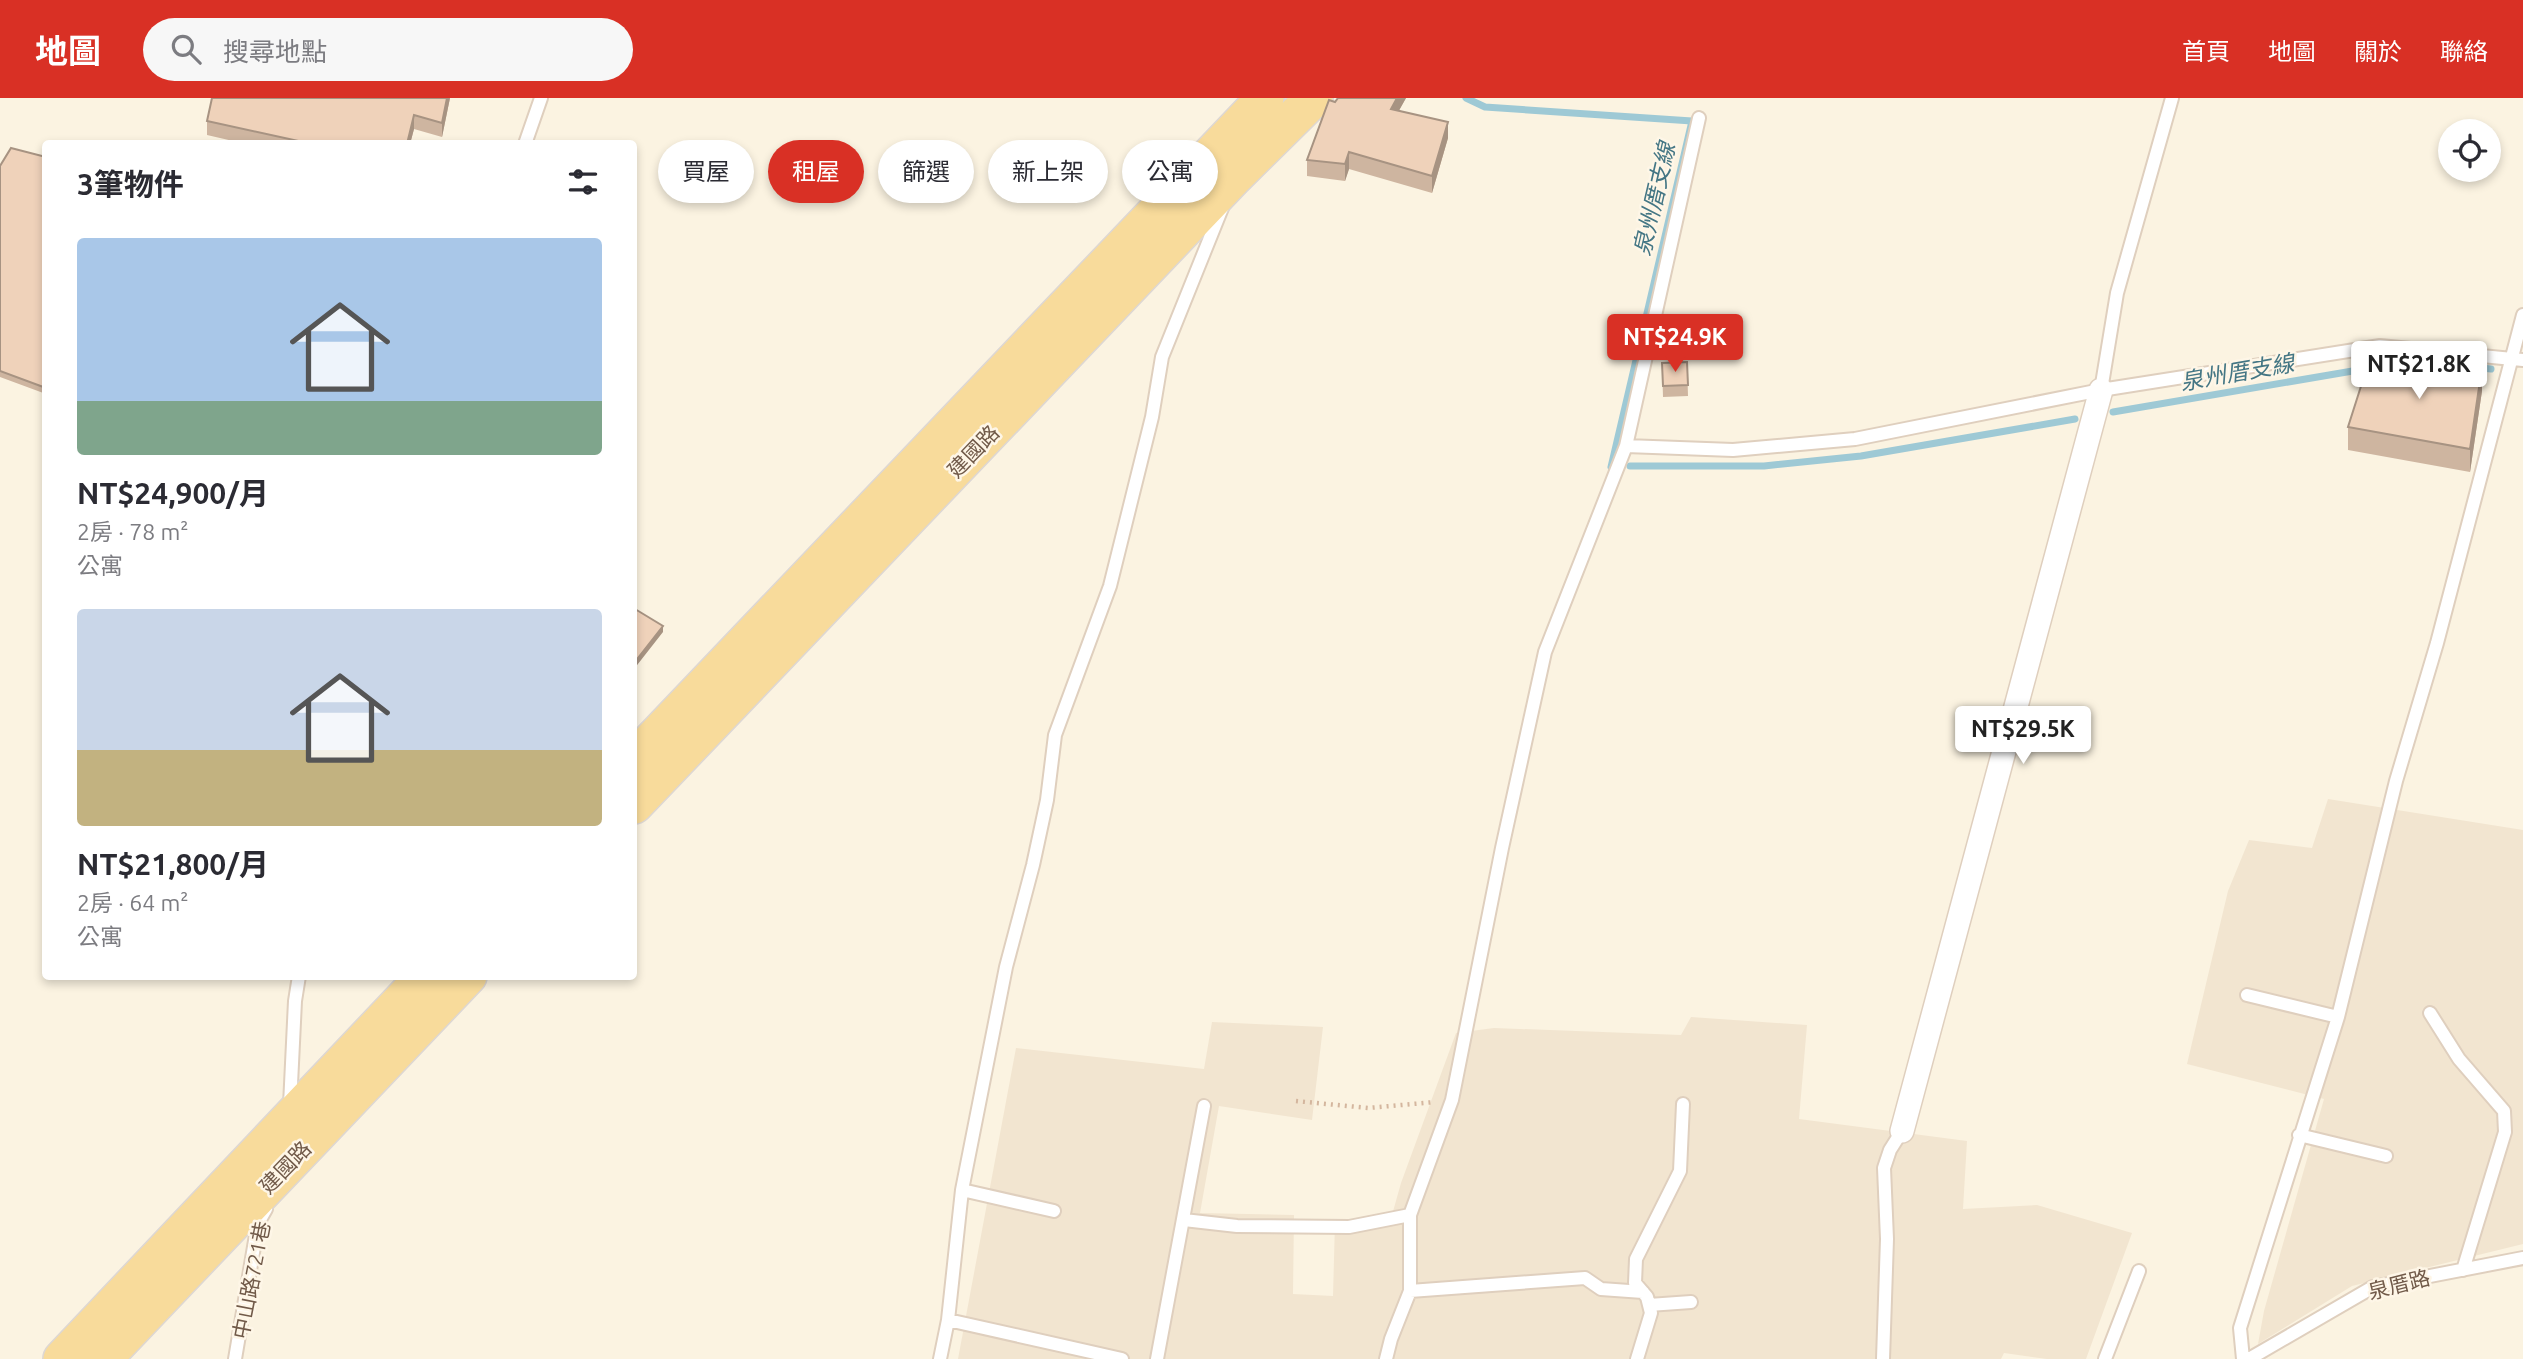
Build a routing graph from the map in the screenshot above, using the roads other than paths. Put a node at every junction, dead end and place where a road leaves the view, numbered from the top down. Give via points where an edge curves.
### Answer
1 (541, 98) edge
2 (1314, 98) edge
3 (2172, 98) edge
4 (1699, 118) dead end
5 (1247, 131) edge
6 (526, 140) edge
7 (2523, 316) edge
8 (2518, 359) edge
9 (2101, 390) junction
10 (1626, 446) junction
11 (637, 756) edge
12 (637, 802) edge
13 (298, 980) edge
14 (421, 980) edge
15 (464, 980) edge
16 (2247, 995) dead end
17 (2430, 1013) dead end
18 (2338, 1017) junction
19 (1684, 1104) dead end
20 (1204, 1106) dead end
21 (290, 1121) junction
22 (1902, 1131) joint
23 (2299, 1135) junction
24 (2386, 1156) dead end
25 (289, 1164) junction
26 (962, 1190) junction
27 (1054, 1211) dead end
28 (1410, 1215) junction
29 (1184, 1220) junction
30 (2523, 1258) edge
31 (2463, 1270) junction
32 (2139, 1271) dead end
33 (1410, 1291) junction
34 (1643, 1292) junction
35 (1691, 1302) dead end
36 (1649, 1305) junction
37 (948, 1320) junction
38 (62, 1359) edge
39 (103, 1359) edge
40 (235, 1359) edge
41 (940, 1359) edge
42 (1122, 1359) edge
43 (1157, 1359) edge
44 (1386, 1359) edge
45 (1637, 1359) edge
46 (1883, 1359) edge
47 (2105, 1359) edge
48 (2246, 1359) edge

1 - 6 lane
2 - 5 main road, 建國路
3 - 9 lane via 2117,293
4 - 10 lane
5 - 11 main road, 建國路
5 - 12 main road, 建國路
5 - 26 lane via 1162,357 1152,417 1110,586 1055,735 1047,800 1006,967
7 - 8 lane
8 - 9 lane via 2380,346
8 - 18 lane via 2396,781
9 - 10 lane via 1856,439 1733,450
9 - 22 street
10 - 28 lane via 1545,652 1452,1100
13 - 21 lane
14 - 21 main road, 建國路
15 - 25 main road, 建國路
16 - 18 lane
17 - 31 lane via 2459,1059 2504,1111 2505,1132
18 - 23 lane
19 - 34 lane via 1680,1171 1636,1259 1636,1283
20 - 29 lane
21 - 25 lane
21 - 38 main road, 建國路
22 - 46 lane via 1884,1168
23 - 24 lane
23 - 48 lane via 2240,1328
25 - 39 main road, 建國路
25 - 40 lane, 中山路721巷 via 258,1223
26 - 27 lane
26 - 37 lane
28 - 29 lane via 1349,1227 1237,1226
28 - 33 lane
29 - 43 lane
30 - 31 lane, 泉厝路
31 - 48 lane, 泉厝路 via 2372,1287
32 - 47 lane
33 - 34 lane via 1586,1278 1601,1290
33 - 44 lane
34 - 36 lane
35 - 36 lane
36 - 45 lane via 1651,1313
37 - 41 lane
37 - 42 lane

